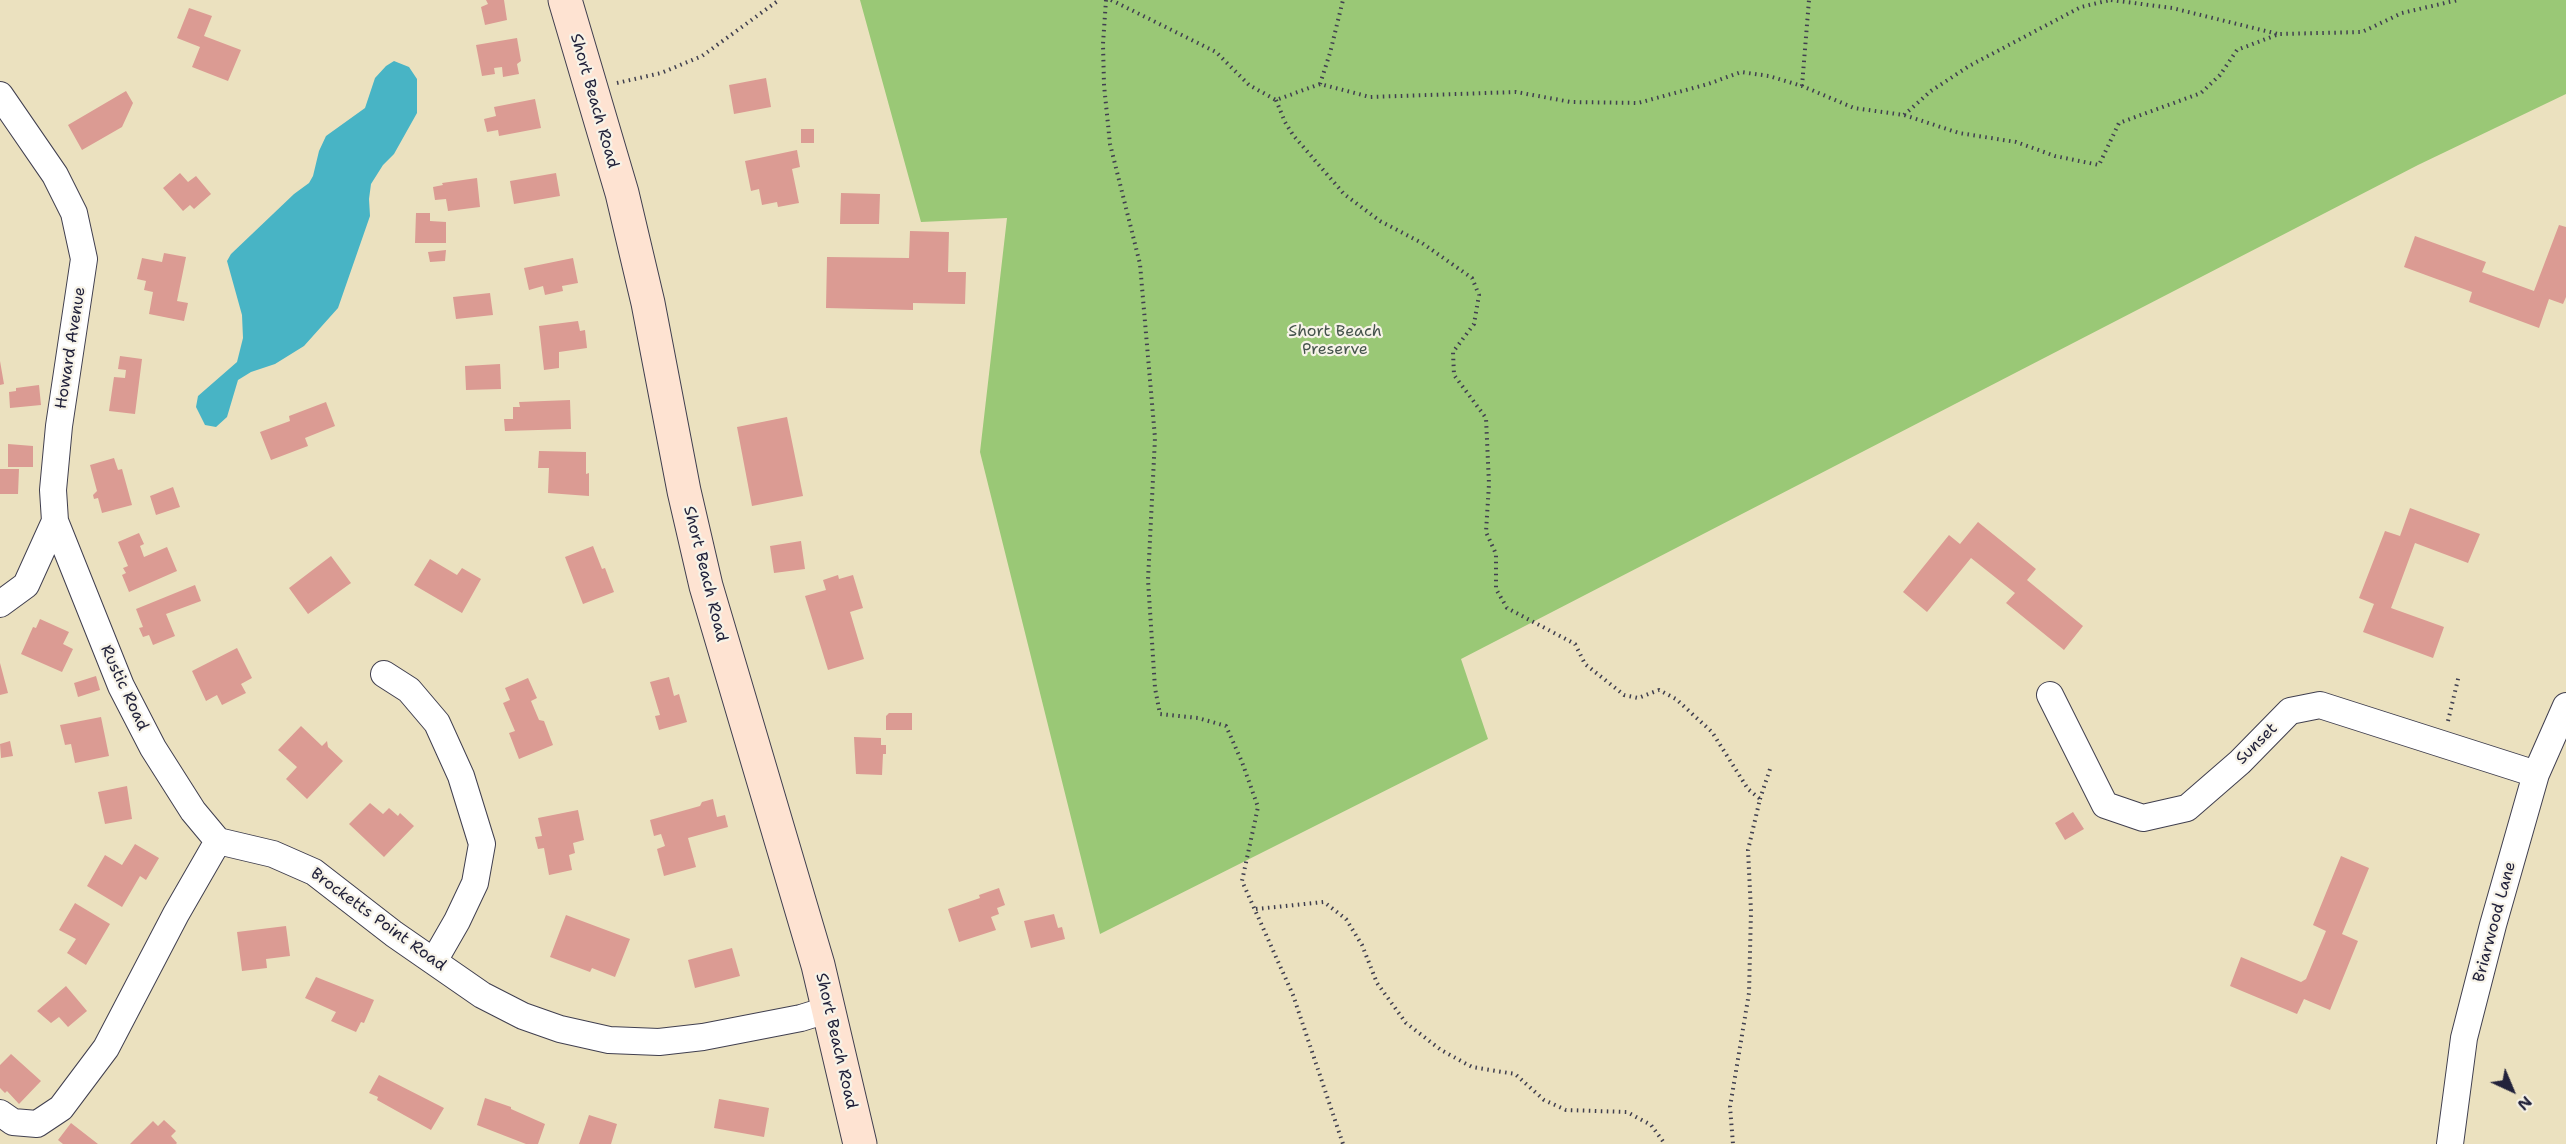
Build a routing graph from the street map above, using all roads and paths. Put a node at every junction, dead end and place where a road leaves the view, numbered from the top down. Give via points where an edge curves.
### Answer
1 (565, 0) edge
2 (779, 0) edge
3 (1106, 0) edge
4 (1112, 0) edge
5 (1343, 0) edge
6 (1809, 0) edge
7 (2110, 0) edge
8 (2458, 0) edge
9 (2279, 34) junction
10 (1320, 84) junction
11 (1802, 86) junction
12 (591, 89) junction
13 (0, 95) edge
14 (1276, 100) junction
15 (1904, 115) junction
16 (55, 521) junction
17 (0, 604) edge
18 (384, 674) dead end
19 (2459, 675) dead end
20 (2050, 695) dead end
21 (2566, 706) edge
22 (2443, 745) junction
23 (1770, 770) dead end
24 (2536, 774) junction
25 (1760, 799) junction
26 (218, 840) junction
27 (1256, 909) junction
28 (434, 961) junction
29 (830, 1009) junction
30 (0, 1113) edge
31 (860, 1144) edge
32 (1342, 1144) edge
33 (1665, 1144) edge
34 (1732, 1144) edge
35 (2450, 1144) edge

1 - 12 main road, Short Beach Road
2 - 12 path via 702,56 661,73
3 - 27 path via 1103,54 1109,135 1140,264 1155,438 1148,580 1155,688 1160,714 1226,726 1258,807 1242,880
4 - 14 path via 1216,52 1249,85
5 - 10 path
6 - 11 path
7 - 9 path via 2172,8
7 - 15 path via 2081,7 1969,66
8 - 9 path via 2402,13 2362,32
9 - 15 path via 2237,50 2220,75 2201,93 2119,123 2099,165 2055,156 2016,142 1959,133
10 - 11 path via 1370,97 1516,92 1571,102 1638,104 1741,72
10 - 14 path
11 - 15 path via 1854,108
12 - 29 main road, Short Beach Road via 622,193 648,303 706,586
13 - 16 street, Howard Avenue via 55,175 74,213 84,259 59,426 53,490
14 - 25 path via 1293,135 1344,194 1472,278 1479,295 1474,324 1453,352 1454,375 1486,418 1486,532 1496,554 1496,589 1507,608 1575,644 1585,664 1624,695 1638,698 1659,690 1676,699 1712,732 1748,789
16 - 17 street, Howard Avenue via 26,585
16 - 26 street, Rustic Road via 121,686 192,811
18 - 28 street via 409,690 437,723 460,776 482,844 475,883
19 - 22 path
20 - 22 street, Sunset via 2105,805 2143,818 2187,808 2290,711 2320,705
21 - 24 street, Briarwood Lane
22 - 24 street, Sunset
23 - 25 path
24 - 35 street, Briarwood Lane via 2464,1038
25 - 34 path via 1748,850 1749,993 1730,1107
26 - 28 street, Brocketts Point Road via 273,854 314,872
26 - 30 street via 106,1048 61,1108 37,1124 12,1122
27 - 32 path via 1293,995
27 - 33 path via 1323,902 1346,919 1362,945 1377,983 1406,1023 1441,1050 1472,1067 1515,1074 1544,1100 1566,1110 1627,1112 1651,1125
28 - 29 street, Brocketts Point Road via 482,995 523,1016 609,1040 659,1042 704,1037
29 - 31 main road, Short Beach Road

